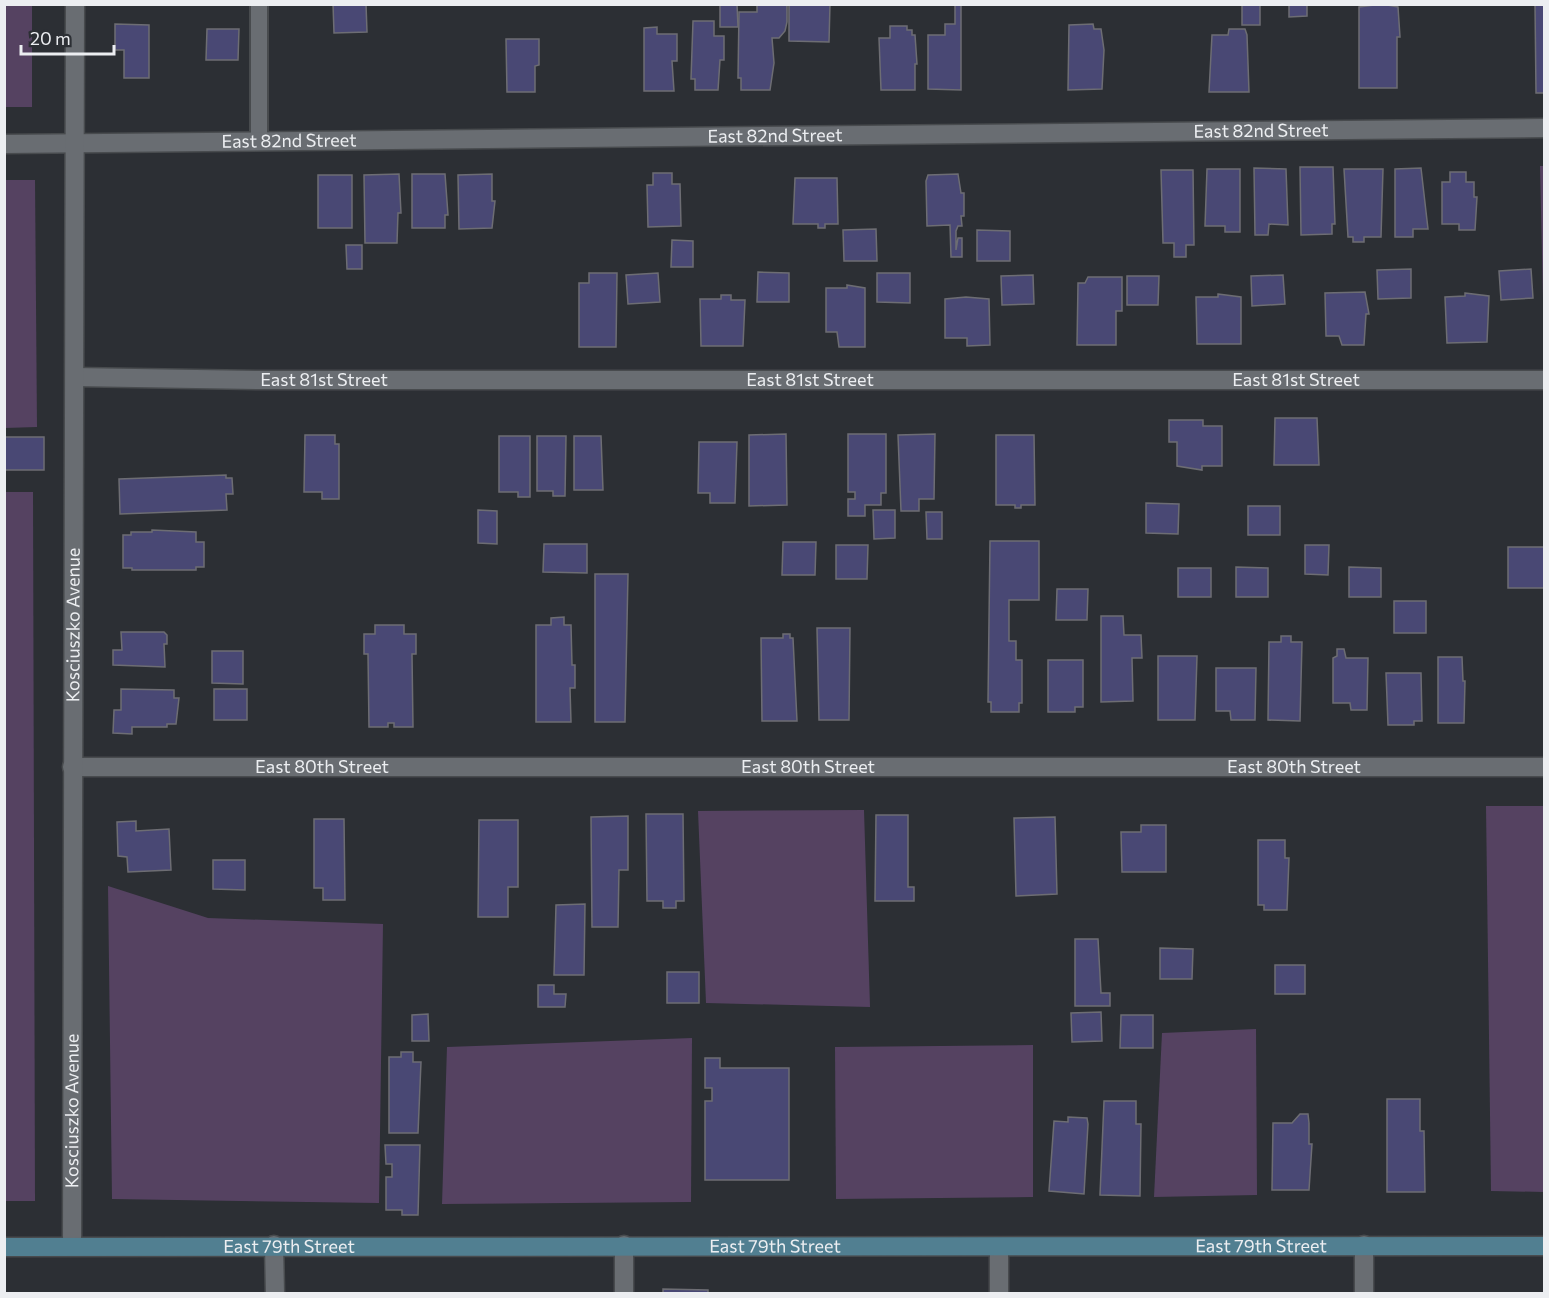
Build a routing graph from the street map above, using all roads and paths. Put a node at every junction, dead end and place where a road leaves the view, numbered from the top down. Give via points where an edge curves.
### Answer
1 (75, 4) edge
2 (259, 4) edge
3 (1545, 128) edge
4 (259, 141) junction
5 (4, 144) edge
6 (75, 144) junction
7 (75, 377) junction
8 (1544, 381) edge
9 (72, 767) junction
10 (1545, 767) edge
11 (72, 1245) junction
12 (274, 1245) junction
13 (624, 1245) junction
14 (1364, 1245) junction
15 (4, 1246) edge
16 (999, 1246) junction
17 (1545, 1246) edge
18 (275, 1293) edge
19 (624, 1293) edge
20 (999, 1293) edge
21 (1364, 1293) edge

1 - 6 street, Kosciuszko Avenue
2 - 4 lane
3 - 4 street, East 82nd Street
4 - 6 street, East 82nd Street
5 - 6 street, East 82nd Street
6 - 7 street, Kosciuszko Avenue
7 - 8 street, East 81st Street
7 - 9 street, Kosciuszko Avenue
9 - 10 street, East 80th Street
9 - 11 street, Kosciuszko Avenue
11 - 12 main road, East 79th Street
11 - 15 main road, East 79th Street
12 - 13 main road, East 79th Street
12 - 18 street
13 - 16 main road, East 79th Street
13 - 19 street
14 - 16 main road, East 79th Street
14 - 17 main road, East 79th Street
14 - 21 street
16 - 20 street

